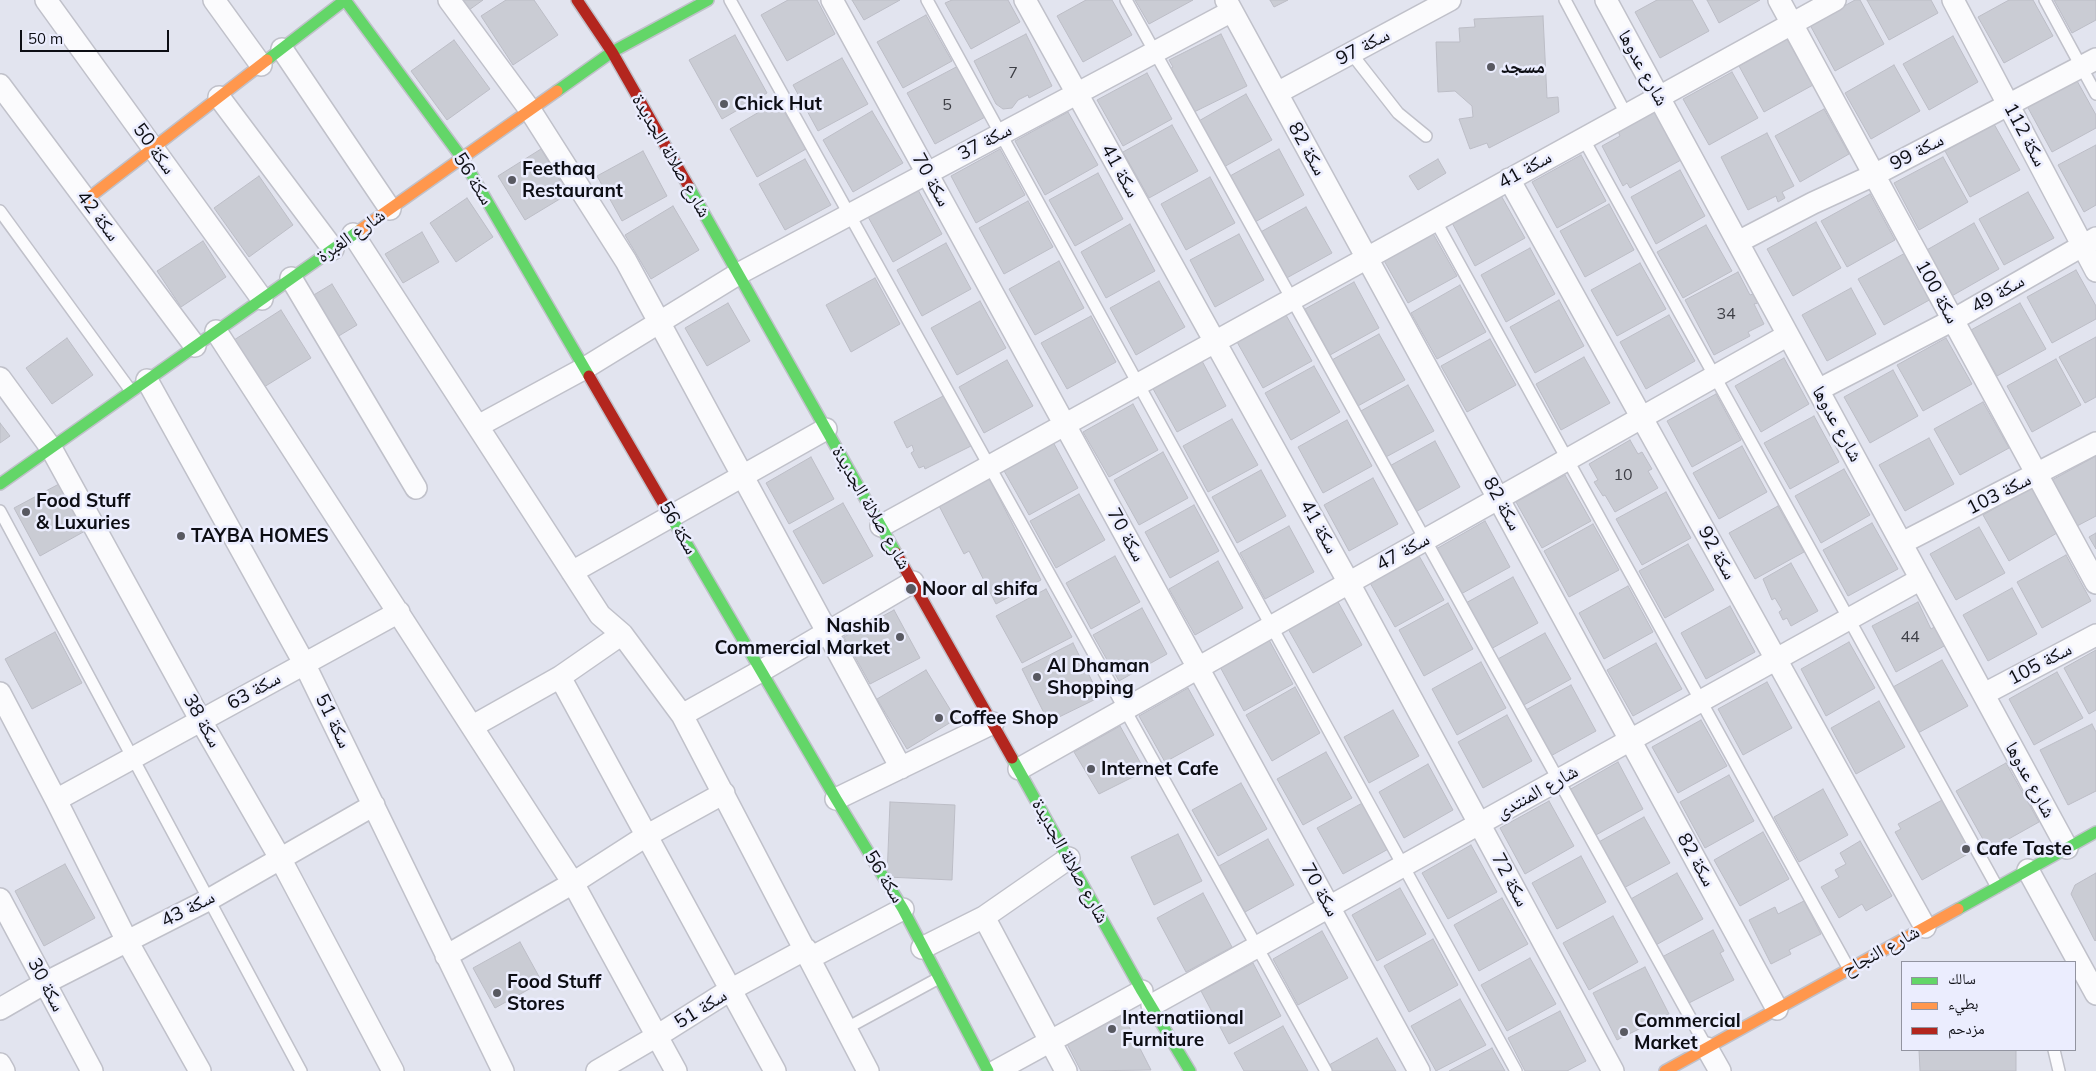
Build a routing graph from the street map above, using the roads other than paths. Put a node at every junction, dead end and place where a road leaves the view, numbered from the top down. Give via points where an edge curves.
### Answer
1 (46, 0) edge
2 (214, 0) edge
3 (345, 0) edge
4 (449, 0) edge
5 (577, 0) edge
6 (708, 0) edge
7 (730, 0) edge
8 (832, 0) edge
9 (928, 0) edge
10 (1025, 0) edge
11 (1126, 0) edge
12 (1450, 0) edge
13 (1565, 0) edge
14 (1606, 0) edge
15 (1779, 0) edge
16 (1835, 0) edge
17 (1953, 0) edge
18 (2045, 0) edge
19 (1229, 5) edge
20 (1792, 24) junction
21 (282, 49) junction
22 (612, 52) junction
23 (1155, 52) junction
24 (1351, 53) junction
25 (2089, 63) edge
26 (261, 65) junction
27 (0, 85) edge
28 (1076, 93) junction
29 (1277, 93) junction
30 (2096, 94) edge
31 (1659, 96) junction
32 (219, 97) junction
33 (2008, 104) junction
34 (530, 110) junction
35 (1626, 114) junction
36 (1001, 134) junction
37 (1426, 136) dead end
38 (1583, 138) junction
39 (153, 148) junction
40 (462, 158) junction
41 (927, 173) junction
42 (1874, 175) junction
43 (1509, 179) junction
44 (86, 200) junction
45 (390, 209) junction
46 (0, 211) edge
47 (849, 215) junction
48 (1435, 220) junction
49 (353, 234) junction
50 (1738, 242) junction
51 (2089, 242) edge
52 (333, 249) junction
53 (1367, 258) junction
54 (2096, 271) edge
55 (738, 274) junction
56 (291, 278) junction
57 (262, 299) junction
58 (1292, 299) junction
59 (1953, 320) junction
60 (659, 322) junction
61 (216, 331) junction
62 (1788, 335) junction
63 (1215, 341) junction
64 (195, 346) junction
65 (585, 368) junction
66 (1715, 376) junction
67 (0, 378) edge
68 (1140, 383) junction
69 (139, 386) junction
70 (1818, 390) junction
71 (1642, 417) junction
72 (1065, 424) junction
73 (478, 426) junction
74 (826, 429) junction
75 (2096, 442) edge
76 (51, 448) junction
77 (1567, 459) junction
78 (989, 466) junction
79 (2037, 475) junction
80 (743, 476) junction
81 (0, 484) edge
82 (416, 488) dead end
83 (1498, 498) junction
84 (0, 511) edge
85 (671, 517) junction
86 (881, 526) junction
87 (1425, 540) junction
88 (1902, 544) junction
89 (572, 572) junction
90 (1922, 580) junction
91 (913, 582) junction
92 (1349, 582) junction
93 (2096, 583) edge
94 (399, 612) junction
95 (1849, 619) junction
96 (1271, 627) junction
97 (827, 632) junction
98 (622, 634) junction
99 (2096, 635) edge
100 (1776, 660) junction
101 (304, 663) junction
102 (1198, 668) junction
103 (761, 671) junction
104 (560, 677) junction
105 (0, 693) edge
106 (1984, 694) junction
107 (1701, 702) junction
108 (1125, 709) junction
109 (682, 715) junction
110 (201, 721) junction
111 (993, 724) junction
112 (473, 726) junction
113 (1631, 740) junction
114 (132, 758) junction
115 (901, 768) junction
116 (1019, 769) junction
117 (1558, 780) junction
118 (724, 793) junction
119 (836, 799) junction
120 (56, 800) junction
121 (374, 805) junction
122 (1480, 824) junction
123 (2096, 832) edge
124 (646, 836) junction
125 (2067, 848) junction
126 (280, 858) junction
127 (1069, 858) junction
128 (1403, 866) junction
129 (2028, 870) junction
130 (573, 883) junction
131 (1997, 887) junction
132 (0, 899) edge
133 (210, 899) junction
134 (1330, 907) junction
135 (903, 909) junction
136 (984, 917) junction
137 (1925, 927) junction
138 (126, 941) junction
139 (1257, 947) junction
140 (922, 948) junction
141 (808, 954) junction
142 (446, 956) junction
143 (2074, 961) edge
144 (1849, 969) junction
145 (2078, 970) edge
146 (939, 978) junction
147 (45, 983) junction
148 (730, 990) junction
149 (2096, 994) edge
150 (1147, 998) junction
151 (1777, 1008) junction
152 (0, 1009) edge
153 (847, 1028) junction
154 (657, 1036) junction
155 (1050, 1041) junction
156 (1707, 1048) junction
157 (2054, 1051) edge
158 (0, 1064) edge
159 (4, 1071) edge
160 (92, 1071) edge
161 (200, 1071) edge
162 (301, 1071) edge
163 (393, 1071) edge
164 (503, 1071) edge
165 (597, 1071) edge
166 (676, 1071) edge
167 (774, 1071) edge
168 (868, 1071) edge
169 (988, 1071) edge
170 (996, 1071) edge
171 (1066, 1071) edge
172 (1190, 1071) edge
173 (1326, 1071) edge
174 (1418, 1071) edge
175 (1516, 1071) edge
176 (1613, 1071) edge
177 (1665, 1071) edge
178 (1720, 1071) edge
179 (2059, 1071) edge

1 - 39 street, سكة 50
2 - 26 street
3 - 21 street
3 - 40 street, سكة 56
4 - 34 street
5 - 22 street, شارع صلالة الجديدة
6 - 22 street, شارع الغبرة
7 - 47 lane
8 - 41 street, سكة 70
9 - 36 lane
10 - 28 street, سكة 41
11 - 23 lane
12 - 24 street, سكة 97
13 - 35 lane
14 - 31 street, شارع عدوها
15 - 20 street, سكة 100
16 - 20 street, سكة 41
17 - 33 street, سكة 112
18 - 25 lane
19 - 23 street, سكة 37
19 - 29 street, سكة 82
20 - 31 street, سكة 41
20 - 42 street, سكة 100
21 - 26 street
21 - 45 street
22 - 34 street, شارع الغبرة
22 - 55 street, شارع صلالة الجديدة
23 - 28 street, سكة 37
23 - 58 lane
24 - 29 street, سكة 97
24 - 37 lane via 1398,113
25 - 30 lane
25 - 33 street, سكة 99
26 - 32 street
27 - 44 street, سكة 42
28 - 36 street, سكة 37
28 - 63 street, سكة 41
29 - 53 street, سكة 82
31 - 35 street, سكة 41
31 - 50 street, شارع عدوها
32 - 39 street
32 - 52 street
33 - 42 street, سكة 99
33 - 51 street, سكة 112
34 - 40 street, شارع الغبرة
34 - 60 street via 626,261
35 - 38 street, سكة 41
36 - 41 street, سكة 37
36 - 68 lane
38 - 43 street, سكة 41
38 - 66 lane
39 - 44 street
39 - 57 street, سكة 50
40 - 45 street, شارع الغبرة
40 - 65 street, سكة 56
41 - 47 street, سكة 37
41 - 72 street, سكة 70
42 - 50 street, سكة 99
42 - 59 street, سكة 100
43 - 48 street, سكة 41
43 - 71 street, سكة 92
44 - 64 street, سكة 42
45 - 49 street, شارع الغبرة
46 - 69 lane
47 - 55 street, سكة 37
47 - 78 lane
48 - 53 street, سكة 41
48 - 77 lane
49 - 52 street, شارع الغبرة
49 - 73 street
50 - 62 street, شارع عدوها
51 - 54 street, سكة 112
51 - 59 street, سكة 49
52 - 56 street, شارع الغبرة
53 - 58 street, سكة 41
53 - 83 street, سكة 82
55 - 60 street, سكة 37
55 - 74 street, شارع صلالة الجديدة
56 - 57 street, شارع الغبرة
56 - 82 street
57 - 61 street, شارع الغبرة
58 - 63 street, سكة 41
58 - 87 lane
59 - 70 street, سكة 49
59 - 79 street, سكة 100
60 - 65 street, سكة 37
60 - 80 street
61 - 64 street, شارع الغبرة
61 - 94 street
62 - 66 street, سكة 47
62 - 70 street, شارع عدوها
63 - 68 street, سكة 41
63 - 92 street, سكة 41
64 - 69 street, شارع الغبرة
65 - 73 street, سكة 37
65 - 85 street, سكة 56
66 - 71 street, سكة 47
66 - 95 lane
67 - 76 street, سكة 38
68 - 72 street, سكة 41
68 - 96 lane
69 - 76 street, شارع الغبرة
69 - 101 street, سكة 51
70 - 88 street, شارع عدوها
71 - 77 street, سكة 47
71 - 100 street, سكة 92
72 - 78 street, سكة 41
72 - 102 street, سكة 70
73 - 89 street
74 - 80 street
74 - 86 street, شارع صلالة الجديدة
75 - 79 street, سكة 103
76 - 81 street, شارع الغبرة
76 - 110 street, سكة 38
77 - 83 street, سكة 47
77 - 107 lane
78 - 86 street, سكة 41
78 - 108 lane
79 - 88 street, سكة 103
79 - 93 street, سكة 100
80 - 85 street
80 - 97 street
83 - 87 street, سكة 47
83 - 113 street, سكة 82
84 - 114 lane
85 - 89 street
85 - 103 street, سكة 56
86 - 91 street, شارع صلالة الجديدة
87 - 92 street, سكة 47
87 - 117 lane
88 - 90 street, شارع عدوها
89 - 98 street via 600,615
90 - 95 street, شارع المنتدى
90 - 106 street, شارع عدوها
91 - 97 street
91 - 111 street, شارع صلالة الجديدة
92 - 96 street, سكة 47
92 - 122 street, سكة 72
94 - 101 street, سكة 63
94 - 112 street
95 - 100 street, شارع المنتدى
95 - 131 lane
96 - 102 street, سكة 47
96 - 128 lane
97 - 103 street
97 - 115 street
98 - 104 street
98 - 109 street
99 - 106 street, سكة 105
100 - 107 street, شارع المنتدى
100 - 137 street, سكة 92
101 - 110 street, سكة 63
101 - 121 street, سكة 51
102 - 108 street, سكة 47
102 - 134 street, سكة 70
103 - 109 street
103 - 119 street, سكة 56
104 - 112 street
104 - 124 street
105 - 120 street
106 - 125 street, شارع عدوها
107 - 113 street, شارع المنتدى
107 - 144 lane
108 - 116 street, سكة 47
108 - 139 lane
109 - 118 street
110 - 114 street, سكة 63
110 - 126 street, سكة 38
111 - 115 street
111 - 116 street, شارع صلالة الجديدة
112 - 130 street
113 - 117 street, شارع المنتدى
113 - 151 street, سكة 82
114 - 120 street, سكة 63
114 - 133 lane
115 - 119 street
116 - 127 street, شارع صلالة الجديدة
117 - 122 street, شارع المنتدى
117 - 156 lane
118 - 124 street
118 - 141 street
119 - 135 street, سكة 56
120 - 138 street
121 - 126 street, سكة 43
121 - 142 street, سكة 51
122 - 128 street, شارع المنتدى
122 - 176 street, سكة 72
123 - 125 street, شارع النجاح
124 - 130 street
124 - 148 street
125 - 129 street, شارع النجاح
126 - 133 street, سكة 43
126 - 163 street, سكة 38
127 - 136 street
127 - 150 street, شارع صلالة الجديدة
128 - 134 street, شارع المنتدى
128 - 175 lane
129 - 131 street, شارع النجاح
129 - 143 street
130 - 142 street
130 - 154 street
131 - 137 street, شارع النجاح
132 - 147 street, سكة 30
133 - 138 street, سكة 43
133 - 162 lane
134 - 139 street, شارع المنتدى
134 - 174 street, سكة 70
135 - 140 street, سكة 56
135 - 141 street, سكة 51
136 - 140 street
136 - 155 street
137 - 144 street, شارع النجاح
138 - 147 street, سكة 43
138 - 161 street
139 - 150 street, شارع المنتدى
139 - 173 lane
140 - 146 street, سكة 56
141 - 148 street, سكة 51
141 - 153 street
142 - 164 street, سكة 51
144 - 151 street, شارع النجاح
145 - 149 street
146 - 153 lane
146 - 169 street, سكة 56
147 - 152 street, سكة 43
147 - 160 street, سكة 30
148 - 154 street, سكة 51
148 - 167 street
150 - 155 street, شارع المنتدى
150 - 172 street, شارع صلالة الجديدة
151 - 156 street, شارع النجاح
153 - 168 street
154 - 165 street, سكة 51
154 - 166 street
155 - 170 street, شارع المنتدى
155 - 171 street
156 - 177 street, شارع النجاح
156 - 178 street
157 - 179 lane
158 - 159 street

